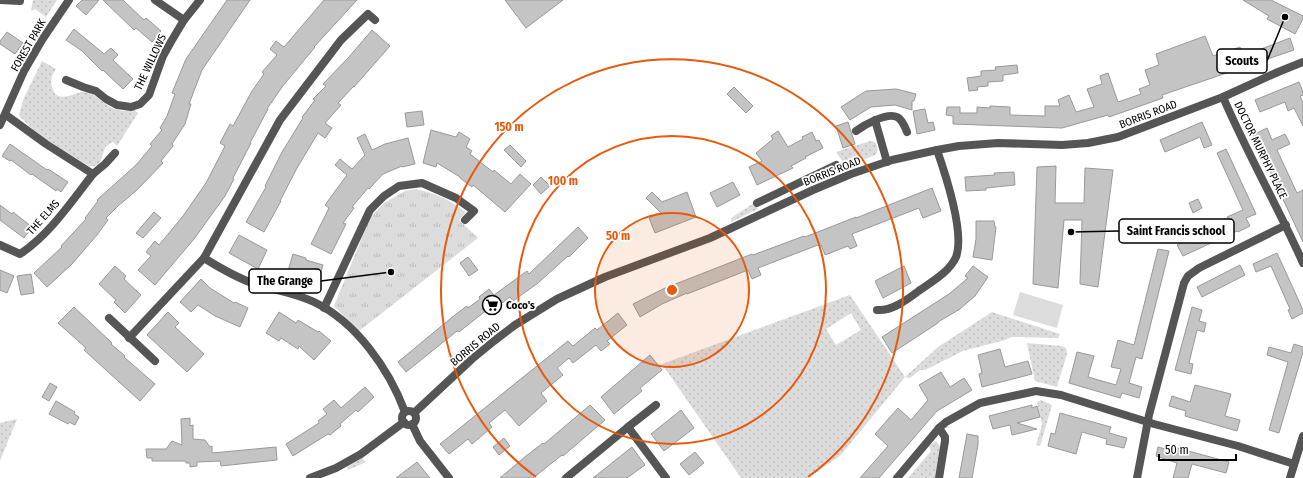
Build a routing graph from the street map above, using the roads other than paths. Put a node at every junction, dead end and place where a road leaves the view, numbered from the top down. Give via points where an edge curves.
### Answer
1 (0, 0) edge
2 (69, 0) edge
3 (155, 0) edge
4 (200, 0) edge
5 (20, 1) dead end
6 (184, 20) junction
7 (376, 20) dead end
8 (1303, 62) edge
9 (66, 80) dead end
10 (1223, 96) junction
11 (6, 114) junction
12 (875, 120) junction
13 (0, 125) edge
14 (856, 131) dead end
15 (907, 132) dead end
16 (937, 150) junction
17 (115, 153) dead end
18 (887, 162) junction
19 (836, 165) dead end
20 (93, 174) junction
21 (798, 183) junction
22 (803, 195) junction
23 (757, 204) dead end
24 (465, 220) dead end
25 (1286, 225) junction
26 (0, 245) edge
27 (204, 258) junction
28 (1303, 263) edge
29 (324, 308) junction
30 (877, 310) dead end
31 (109, 318) dead end
32 (129, 338) junction
33 (155, 361) dead end
34 (656, 405) dead end
35 (410, 412) junction
36 (1148, 422) junction
37 (408, 423) junction
38 (628, 427) junction
39 (939, 428) junction
40 (1303, 436) edge
41 (1294, 464) junction
42 (310, 478) edge
43 (449, 478) edge
44 (566, 478) edge
45 (666, 478) edge
46 (897, 478) edge
47 (939, 478) edge
48 (1137, 478) edge
49 (1290, 478) edge

1 - 5 street
2 - 11 street, FOREST PARK via 24,71
3 - 6 street
4 - 6 street, THE WILLOWS
6 - 9 street, THE WILLOWS via 163,56 149,94 140,104 131,107 117,105 96,91
7 - 27 street via 368,14 341,40 280,120
8 - 10 street, BORRIS ROAD
10 - 16 street, BORRIS ROAD via 1118,137 1088,143 993,143
10 - 25 street, DOCTOR MURPHY PLACE
11 - 13 street, FOREST PARK
11 - 20 street
12 - 14 street
12 - 15 street via 899,117
12 - 18 street
16 - 18 street, BORRIS ROAD
16 - 30 street via 948,182 955,216 956,256 950,267 931,283 891,308
17 - 20 street, THE ELMS
18 - 22 street, BORRIS ROAD
19 - 21 street
20 - 26 street, THE ELMS via 32,246 20,254
21 - 22 street
21 - 23 street
22 - 35 street, BORRIS ROAD via 710,238 605,277 557,299 494,341
24 - 29 street via 474,211 456,198 422,183 399,186 370,210
25 - 28 street, DOCTOR MURPHY PLACE
25 - 36 street via 1215,259 1188,276 1184,283
27 - 29 street via 237,277 312,301
27 - 32 street
29 - 35 street via 357,335 377,360
31 - 32 street
32 - 33 street
34 - 38 street
35 - 37 street via 402,418
35 - 37 street via 416,419
36 - 39 street via 1061,395 1036,391 980,403
36 - 41 street
36 - 48 street
37 - 42 street via 362,454
37 - 43 street
38 - 44 street
38 - 45 street
39 - 46 street
39 - 47 street via 945,437
40 - 41 street
41 - 49 street

